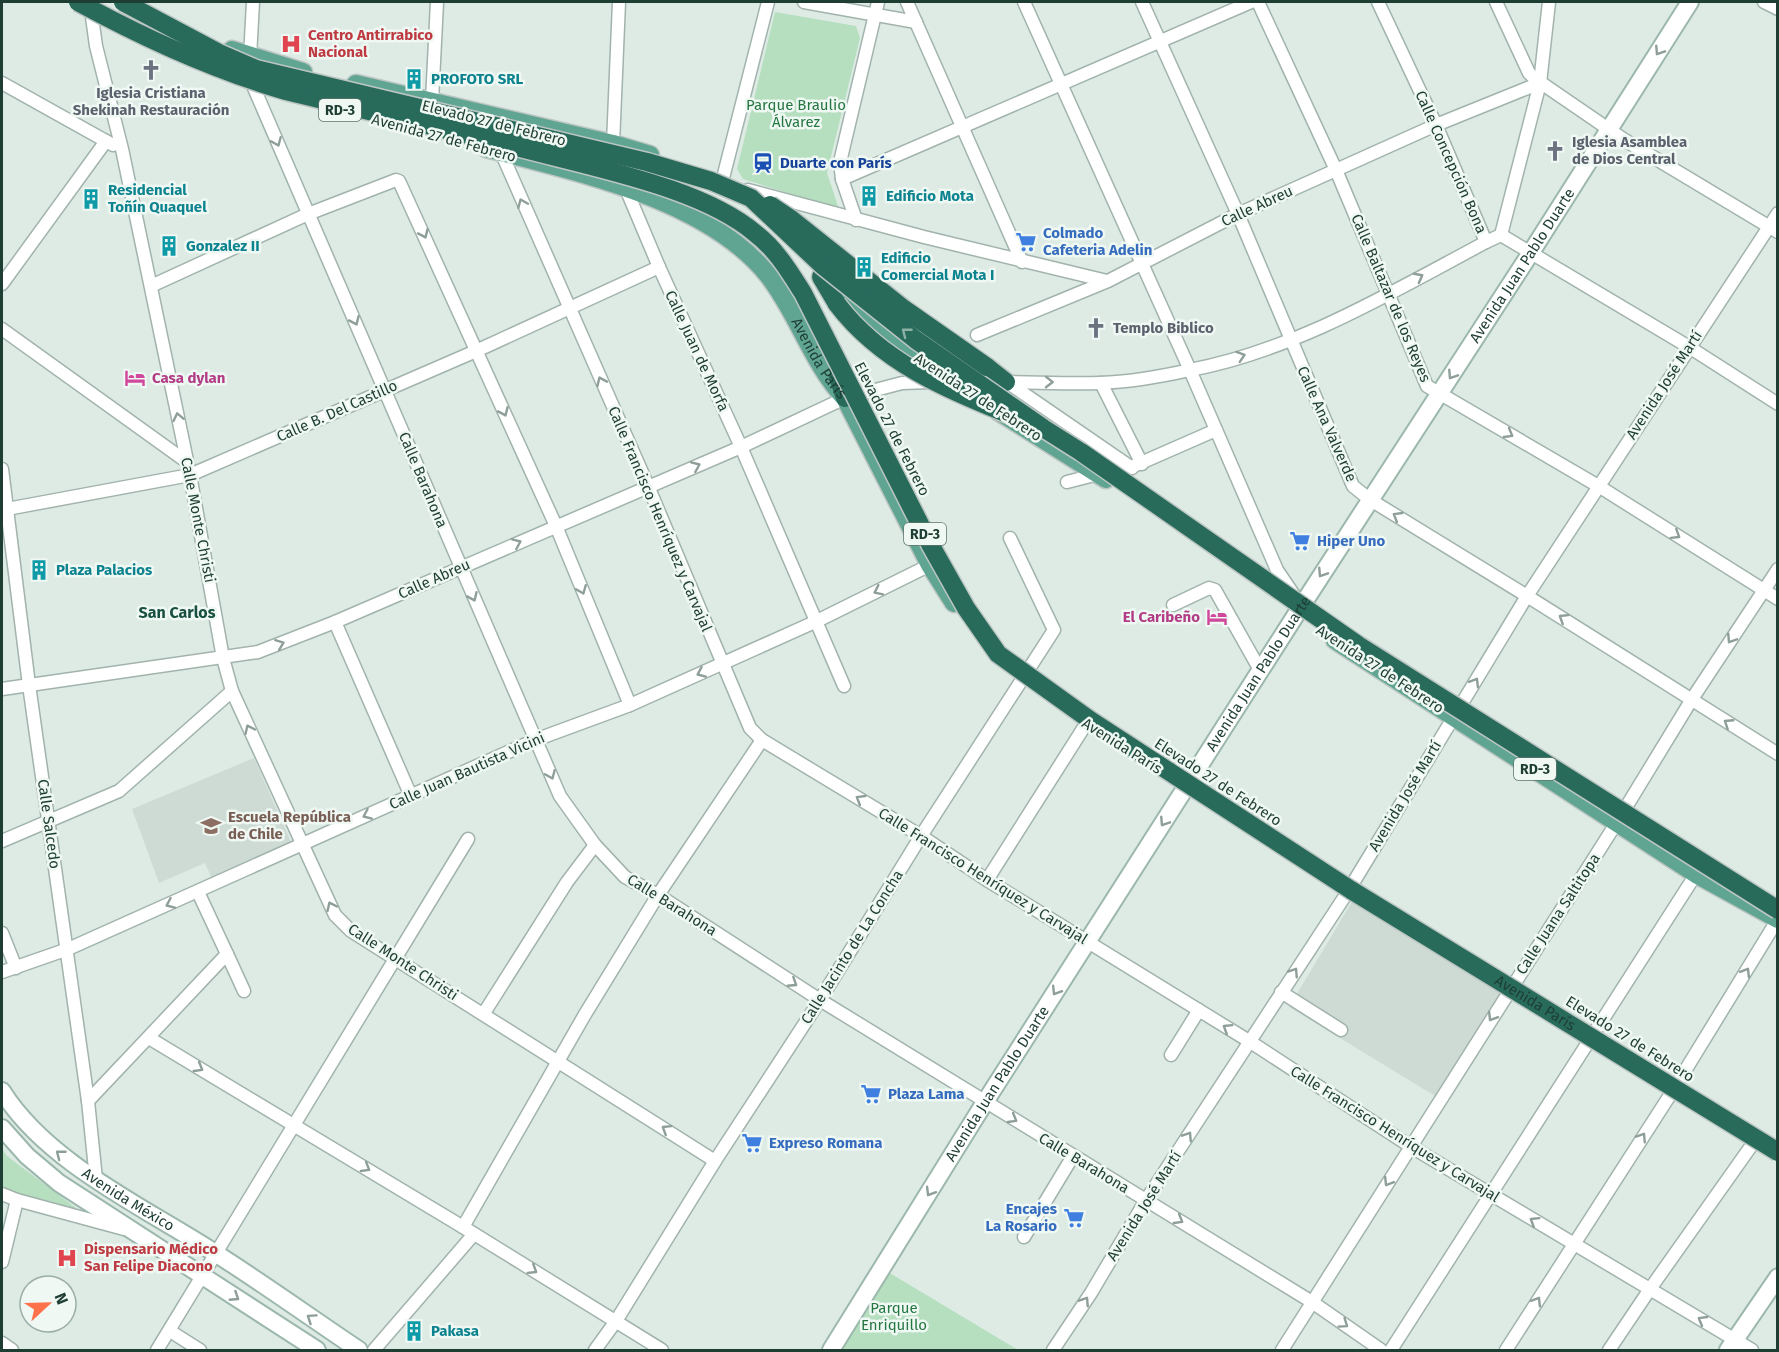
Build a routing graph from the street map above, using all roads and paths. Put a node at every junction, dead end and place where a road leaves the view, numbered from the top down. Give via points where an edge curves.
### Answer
1 (67, 2) edge
2 (78, 2) edge
3 (123, 2) edge
4 (137, 2) edge
5 (253, 2) edge
6 (437, 2) edge
7 (619, 2) edge
8 (768, 2) edge
9 (804, 2) edge
10 (878, 2) edge
11 (907, 2) edge
12 (1024, 2) edge
13 (1142, 2) edge
14 (1251, 2) edge
15 (1258, 2) edge
16 (1378, 2) edge
17 (1496, 2) edge
18 (1550, 2) edge
19 (1690, 2) edge
20 (1764, 2) edge
21 (1778, 9) edge
22 (874, 14) junction
23 (93, 18) junction
24 (916, 22) junction
25 (1159, 40) junction
26 (250, 57) junction
27 (2, 83) edge
28 (1540, 83) junction
29 (1061, 84) junction
30 (254, 88) junction
31 (432, 101) junction
32 (1436, 124) junction
33 (962, 128) junction
34 (1608, 130) junction
35 (106, 141) junction
36 (613, 144) junction
37 (122, 150) junction
38 (501, 152) junction
39 (600, 169) junction
40 (1336, 170) junction
41 (723, 178) junction
42 (842, 179) junction
43 (625, 187) junction
44 (749, 194) junction
45 (1778, 213) edge
46 (308, 214) junction
47 (1238, 214) junction
48 (856, 220) junction
49 (1773, 229) edge
50 (1501, 235) junction
51 (1486, 242) junction
52 (1530, 254) junction
53 (1022, 262) junction
54 (1140, 263) junction
55 (659, 267) junction
56 (821, 277) junction
57 (1108, 281) junction
58 (2, 284) edge
59 (151, 286) junction
60 (1389, 293) junction
61 (568, 309) junction
62 (2, 329) edge
63 (977, 335) dead end
64 (1291, 341) junction
65 (1689, 347) junction
66 (476, 351) junction
67 (1190, 370) junction
68 (954, 381) junction
69 (1006, 382) junction
70 (1101, 383) junction
71 (385, 390) junction
72 (1440, 394) junction
73 (845, 398) junction
74 (1778, 404) edge
75 (1042, 428) junction
76 (1216, 430) junction
77 (741, 447) junction
78 (187, 462) junction
79 (1137, 466) junction
80 (2, 469) edge
81 (1098, 474) junction
82 (190, 475) junction
83 (1067, 482) dead end
84 (648, 486) junction
85 (1600, 487) junction
86 (1369, 499) junction
87 (4, 509) edge
88 (556, 526) junction
89 (1011, 538) dead end
90 (930, 565) junction
91 (460, 568) junction
92 (1778, 569) edge
93 (1764, 590) junction
94 (1527, 596) junction
95 (1778, 599) edge
96 (1173, 605) dead end
97 (1299, 609) junction
98 (816, 621) junction
99 (336, 622) junction
100 (223, 658) junction
101 (722, 663) junction
102 (1260, 670) junction
103 (1023, 680) junction
104 (28, 685) junction
105 (844, 686) dead end
106 (2, 688) edge
107 (232, 691) junction
108 (1692, 699) junction
109 (630, 705) junction
110 (1454, 717) junction
111 (1086, 724) junction
112 (536, 740) junction
113 (762, 740) junction
114 (1778, 754) edge
115 (1187, 787) junction
116 (411, 796) junction
117 (48, 820) junction
118 (1617, 822) junction
119 (921, 836) junction
120 (468, 839) dead end
121 (2, 841) edge
122 (302, 844) junction
123 (596, 845) junction
124 (1696, 874) junction
125 (987, 880) junction
126 (198, 892) junction
127 (1347, 893) junction
128 (658, 895) junction
129 (1778, 910) edge
130 (1778, 919) edge
131 (2, 933) edge
132 (1087, 941) junction
133 (68, 949) junction
134 (227, 954) junction
135 (396, 959) junction
136 (16, 968) junction
137 (2, 972) edge
138 (1510, 989) junction
139 (244, 991) dead end
140 (1281, 992) junction
141 (820, 1000) junction
142 (1199, 1010) junction
143 (484, 1013) junction
144 (1341, 1030) dead end
145 (149, 1038) junction
146 (1589, 1040) junction
147 (1249, 1041) junction
148 (1171, 1055) dead end
149 (558, 1061) junction
150 (2, 1091) edge
151 (1672, 1092) junction
152 (88, 1101) junction
153 (985, 1102) junction
154 (294, 1125) junction
155 (2, 1128) edge
156 (1754, 1142) junction
157 (1410, 1146) junction
158 (1778, 1152) edge
159 (1073, 1156) junction
160 (1778, 1157) edge
161 (715, 1161) junction
162 (96, 1179) junction
163 (2, 1194) edge
164 (1491, 1194) junction
165 (17, 1200) junction
166 (1146, 1200) junction
167 (463, 1227) junction
168 (133, 1232) junction
169 (474, 1234) junction
170 (1024, 1237) dead end
171 (1572, 1245) junction
172 (216, 1254) junction
173 (2, 1262) edge
174 (202, 1275) junction
175 (1778, 1277) edge
176 (1650, 1289) junction
177 (1312, 1302) junction
178 (616, 1321) junction
179 (170, 1331) junction
180 (2, 1343) edge
181 (1732, 1345) edge
182 (12, 1350) edge
183 (157, 1350) edge
184 (200, 1350) edge
185 (317, 1350) edge
186 (359, 1350) edge
187 (374, 1350) edge
188 (595, 1350) edge
189 (662, 1350) edge
190 (831, 1350) edge
191 (1053, 1350) edge
192 (1282, 1350) edge
193 (1381, 1350) edge
194 (1391, 1350) edge
195 (1506, 1350) edge
196 (1610, 1350) edge
197 (1752, 1350) edge

1 - 23 main road, Avenida 27 de Febrero / RD-3
2 - 39 highway, Elevado 27 de Febrero / RD-3, bridge via 246,79
3 - 44 highway, Elevado 27 de Febrero / RD-3, bridge via 256,69 647,162
4 - 26 main road, Avenida 27 de Febrero / RD-3
5 - 26 street, Calle Barahona
6 - 31 street
7 - 36 street, Calle Juan de Morfa
8 - 41 street
9 - 22 street
10 - 22 street
11 - 24 street
12 - 29 street
13 - 25 street, Calle Ana Valverde
14 - 25 street
15 - 40 street, Calle Baltazar de los Reyes
16 - 32 street, Calle Concepción Bona
17 - 28 street via 1529,73
18 - 28 street
19 -> 34 main road, Avenida Juan Pablo Duarte
20 - 21 street
22 - 24 street
22 - 42 street via 840,162
23 - 30 main road, Avenida 27 de Febrero / RD-3
23 - 37 street, Calle Monte Christi via 96,46
24 - 33 street
25 - 29 street
25 - 47 street, Calle Ana Valverde
26 - 30 street, Calle Barahona
26 - 31 main road, Avenida 27 de Febrero / RD-3
27 - 35 street
28 - 32 street, Calle Abreu
28 - 34 street
28 - 50 street
29 - 33 street
29 - 54 street
30 - 38 main road, Avenida 27 de Febrero / RD-3
30 -> 46 street, Calle Barahona
31 - 36 main road, Avenida 27 de Febrero / RD-3
32 - 40 street, Calle Abreu
32 - 51 street, Calle Concepción Bona
33 - 42 street
33 - 53 street
34 - 49 street
34 - 52 main road, Avenida Juan Pablo Duarte
35 - 37 street
35 - 58 street
36 - 41 main road, Avenida 27 de Febrero / RD-3
36 - 43 street, Calle Juan de Morfa
37 - 59 street, Calle Monte Christi
38 - 43 main road, Avenida 27 de Febrero / RD-3
61 -> 38 street, Calle Francisco Henríquez y Carvajal
39 - 73 highway, bridge via 644,190 718,214 753,239 800,300
39 - 158 highway, Elevado 27 de Febrero / RD-3, bridge via 718,210 769,245 803,293 966,608 987,641 1013,667 1351,890
40 - 47 street, Calle Abreu
40 - 60 street, Calle Baltazar de los Reyes
41 - 44 main road, Avenida 27 de Febrero / RD-3
42 - 48 street
43 - 55 street, Calle Juan de Morfa
43 - 73 main road, Avenida París / RD-3 via 712,225 750,255 770,277 831,383
44 - 48 street
44 - 56 main road, Avenida 27 de Febrero / RD-3 via 787,225
44 - 69 highway, bridge via 791,219 903,309
75 -> 44 highway, Elevado 27 de Febrero / RD-3, bridge via 916,340 823,266
45 - 49 street, Avenida José Martí
46 - 59 street
46 -> 66 street via 399,181
46 -> 71 street, Calle Barahona
47 - 54 street, Calle Abreu
47 - 64 street, Calle Ana Valverde
48 - 53 street
49 - 65 street, Avenida José Martí
50 - 51 street, Calle Concepción Bona
50 - 52 street, Calle Concepción Bona
60 -> 51 street, Calle Abreu
52 - 65 street, Calle Concepción Bona
52 -> 72 main road, Avenida Juan Pablo Duarte
53 - 57 street
54 - 57 street, Calle Abreu
54 - 67 street
55 - 61 street, Calle B. Del Castillo
55 - 77 street, Calle Juan de Morfa
56 - 68 main road, Avenida 27 de Febrero / RD-3 via 878,331
56 - 75 highway, bridge via 850,321 893,358 963,396
57 - 63 street, Calle Abreu
78 -> 59 street, Calle Monte Christi
60 - 64 street, Calle Abreu
60 - 72 street, Calle Baltazar de los Reyes via 1427,386
61 - 66 street, Calle B. Del Castillo
84 -> 61 street, Calle Francisco Henríquez y Carvajal
62 - 78 street
67 -> 64 street, Calle Abreu
64 - 86 street, Calle Ana Valverde via 1353,486
65 - 74 street, Calle Concepción Bona
65 - 85 street, Avenida José Martí
66 - 71 street, Calle B. Del Castillo
66 -> 88 street
67 - 70 street, Calle Abreu
67 - 76 street
68 - 69 street, Calle Abreu
68 - 73 street, Calle Abreu via 902,383
68 - 81 main road, Avenida 27 de Febrero / RD-3
69 -> 70 street, Calle Abreu
69 - 79 street
70 - 79 street
71 - 82 street, Calle B. Del Castillo
71 - 91 street, Calle Barahona
72 -> 85 street, Calle Baltazar de los Reyes
72 - 86 main road, Avenida Juan Pablo Duarte
73 - 77 street, Calle Abreu
73 - 90 main road, Avenida París / RD-3
75 - 129 highway, Elevado 27 de Febrero / RD-3, bridge via 1358,645
76 - 79 street
76 - 97 street via 1277,570
84 -> 77 street, Calle Abreu
77 - 98 street, Calle Juan de Morfa
78 - 82 street, Calle Monte Christi
79 - 81 street via 1113,474
80 - 87 street, Calle Salcedo
81 - 83 street
81 - 97 main road, Avenida 27 de Febrero / RD-3
82 - 87 street, Calle B. Del Castillo
82 - 100 street, Calle Monte Christi
84 - 88 street, Calle Abreu
84 - 101 street, Calle Francisco Henríquez y Carvajal
85 -> 93 street, Calle Baltazar de los Reyes
85 - 94 street, Avenida José Martí
94 -> 86 street, Calle Ana Valverde
86 -> 97 main road, Avenida Juan Pablo Duarte
87 - 104 street, Calle Salcedo
91 -> 88 street, Calle Abreu
88 -> 109 street
89 - 103 street, Calle Jacinto de La Concha via 1054,630
90 -> 98 street, Calle Juan Bautista Vicini
90 - 103 main road, Avenida París / RD-3 via 978,641 999,664
91 - 99 street, Calle Abreu
91 -> 112 street, Calle Barahona
92 - 93 street, Calle Juana Saltitopa
93 - 95 street, Calle Baltazar de los Reyes
93 -> 108 street, Calle Juana Saltitopa
108 -> 94 street, Calle Ana Valverde
110 -> 94 street, Avenida José Martí
96 - 102 street via 1209,588 1215,590
97 - 102 main road, Avenida Juan Pablo Duarte
97 - 110 main road, Avenida 27 de Febrero / RD-3 via 1362,659
98 - 101 street, Calle Juan Bautista Vicini
98 - 105 street, Calle Juan de Morfa
100 -> 99 street, Calle Abreu via 258,652
99 - 116 street
100 - 104 street, Calle Abreu
100 - 107 street, Calle Monte Christi
101 -> 109 street, Calle Juan Bautista Vicini
101 - 113 street, Calle Francisco Henríquez y Carvajal via 750,728
102 - 115 main road, Avenida Juan Pablo Duarte
103 - 111 main road, Avenida París / RD-3
103 - 119 street, Calle Jacinto de La Concha
104 - 106 street, Calle Abreu
104 - 117 street, Calle Salcedo
107 - 117 street via 119,791
122 -> 107 street, Calle Monte Christi
114 -> 108 street, Calle Ana Valverde
108 - 118 street, Calle Juana Saltitopa
109 - 112 street, Calle Juan Bautista Vicini
110 - 118 main road, Avenida 27 de Febrero / RD-3
110 - 127 street, Avenida José Martí
111 - 115 main road, Avenida París / RD-3
111 - 125 street
112 - 116 street, Calle Juan Bautista Vicini
112 -> 123 street, Calle Barahona via 560,796
119 -> 113 street, Calle Francisco Henríquez y Carvajal
113 - 128 street
115 - 127 main road, Avenida París / RD-3
115 -> 132 main road, Avenida Juan Pablo Duarte
116 -> 122 street, Calle Juan Bautista Vicini
117 - 121 street
117 - 133 street, Calle Salcedo
118 - 124 main road, Avenida 27 de Febrero / RD-3
118 - 138 street, Calle Juana Saltitopa
119 - 125 street, Calle Francisco Henríquez y Carvajal
119 - 141 street, Calle Jacinto de La Concha
120 - 135 street
122 - 126 street, Calle Juan Bautista Vicini
135 -> 122 street, Calle Monte Christi via 351,931 335,915
123 - 128 street, Calle Barahona via 625,877
123 - 143 street via 567,882
124 - 130 main road, Avenida 27 de Febrero / RD-3
124 - 146 street
125 - 132 street, Calle Francisco Henríquez y Carvajal
126 -> 133 street, Calle Juan Bautista Vicini
126 - 134 street
127 - 138 main road, Avenida París / RD-3
140 -> 127 street, Avenida José Martí
128 -> 141 street, Calle Barahona
128 - 149 street
151 -> 130 street
131 - 136 street
132 - 142 street, Calle Francisco Henríquez y Carvajal
132 -> 153 main road, Avenida Juan Pablo Duarte
133 - 136 street, Calle Juan Bautista Vicini
133 - 152 street, Calle Salcedo
134 - 139 street
134 - 145 street
135 - 143 street, Calle Monte Christi
135 - 154 street
136 - 137 street, Calle Juan Bautista Vicini
138 - 146 main road, Avenida París / RD-3
138 -> 157 street, Calle Juana Saltitopa
140 - 144 street
140 - 147 street, Avenida José Martí
141 - 153 street, Calle Barahona
141 - 161 street, Calle Jacinto de La Concha
147 -> 142 street, Calle Francisco Henríquez y Carvajal
142 - 148 street
143 - 149 street, Calle Monte Christi
145 - 152 street
145 -> 154 street
146 - 151 main road, Avenida París / RD-3
146 - 164 street
147 - 157 street, Calle Francisco Henríquez y Carvajal
166 -> 147 street, Avenida José Martí
161 -> 149 street, Calle Monte Christi
149 - 167 street
162 -> 150 main road, Avenida México via 30,1128
151 - 156 main road, Avenida París / RD-3
171 -> 151 street
152 - 162 street, Calle Salcedo
153 -> 159 street, Calle Barahona
153 -> 190 main road, Avenida Juan Pablo Duarte
154 -> 167 street
154 - 172 street
155 - 168 main road, Avenida México via 59,1183
156 - 160 main road, Avenida París / RD-3
156 - 176 street
157 - 164 street, Calle Francisco Henríquez y Carvajal
157 -> 177 street, Calle Juana Saltitopa
159 - 166 street, Calle Barahona
159 - 170 street
161 - 178 street, Calle Jacinto de La Concha
162 - 172 main road, Avenida México
163 - 165 street
171 -> 164 street, Calle Francisco Henríquez y Carvajal
164 - 194 street
165 - 168 street
165 - 173 street
166 -> 177 street, Calle Barahona
191 -> 166 street, Avenida José Martí
167 - 169 street
168 - 174 main road, Avenida México
169 -> 178 street
169 - 187 street
171 - 176 street, Calle Francisco Henríquez y Carvajal
195 -> 171 street
172 - 174 street
186 -> 172 main road, Avenida México
174 - 179 street
174 -> 185 main road, Avenida México
175 - 181 main road
181 -> 176 street, Calle Francisco Henríquez y Carvajal
176 - 196 street
177 - 192 street, Calle Juana Saltitopa
177 -> 193 street, Calle Barahona
178 - 188 street, Calle Jacinto de La Concha
178 - 189 street
179 - 183 street
179 - 184 street
180 - 182 street
181 - 197 street, Calle Francisco Henríquez y Carvajal

